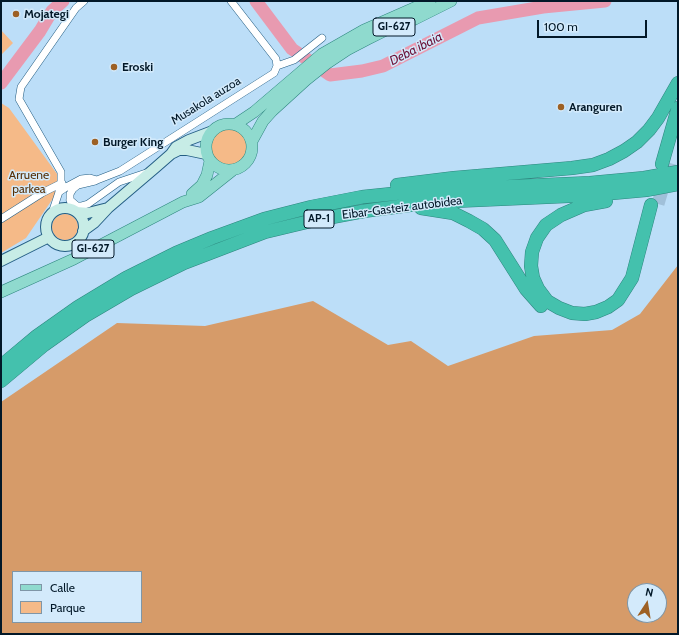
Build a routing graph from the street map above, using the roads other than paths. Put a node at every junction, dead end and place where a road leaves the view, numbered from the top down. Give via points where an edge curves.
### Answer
1 (84, 1) edge
2 (231, 1) edge
3 (430, 1) edge
4 (451, 1) edge
5 (320, 39) dead end
6 (336, 51) junction
7 (277, 66) junction
8 (303, 76) junction
9 (678, 83) edge
10 (678, 108) edge
11 (236, 124) junction
12 (210, 132) junction
13 (678, 134) edge
14 (252, 141) junction
15 (171, 154) junction
16 (208, 158) junction
17 (670, 166) edge
18 (233, 170) junction
19 (150, 172) junction
20 (97, 180) junction
21 (62, 183) junction
22 (678, 185) edge
23 (60, 192) junction
24 (183, 202) junction
25 (408, 206) junction
26 (73, 207) junction
27 (108, 208) junction
28 (52, 213) junction
29 (1, 219) edge
30 (264, 220) junction
31 (83, 231) junction
32 (49, 236) junction
33 (1, 261) edge
34 (1, 292) edge
35 (1, 366) edge
36 (1, 381) edge

1 - 21 street via 76,8 21,87 18,99 60,170
2 - 7 street via 274,57
3 - 6 main road, GI-627 via 364,30
4 - 6 main road, GI-627
5 - 7 street, Musakola auzoa via 294,60
6 - 8 main road, GI-627
7 - 20 street, Musakola auzoa via 274,73 221,108 120,171
8 - 11 main road, GI-627
8 - 14 main road, GI-627 via 263,122
9 - 30 highway via 664,109 637,142 609,159 593,165 369,189 293,207
10 - 17 highway
11 - 12 main road, GI-627 via 222,124
11 - 14 main road via 243,128
12 - 15 street, Musakola auzoa via 176,147
12 - 16 main road, GI-627 via 205,142
13 - 17 highway
14 - 18 main road, GI-627 via 248,161
15 - 16 street via 187,150
15 - 19 street, Musakola auzoa
16 - 18 main road via 216,167
16 - 24 main road, GI-627 via 207,175 202,185
17 - 30 highway, Eibar-Gasteiz autobidea / AP-1 via 644,178 430,190 362,197
18 - 24 main road, GI-627 via 199,197
19 - 26 street via 119,182 88,204
19 - 27 street, Musakola auzoa
20 - 23 street, Musakola auzoa via 81,179
20 - 26 street via 73,188 70,194
21 - 23 street
21 - 29 street
22 - 25 highway, Eibar-Gasteiz autobidea / AP-1 via 591,195 433,202
22 - 25 highway via 643,196 584,205 561,215 546,226 537,238 531,266 538,289 547,301 572,313 596,312 618,300 632,278 654,204 641,273 632,292 617,310 588,322 562,319 539,304 526,289 494,240 483,229 453,213
23 - 28 street
24 - 34 main road, GI-627 via 74,259
25 - 36 highway, Eibar-Gasteiz autobidea / AP-1 via 364,211 296,224 265,232 184,263 131,289 85,316 44,345
26 - 27 street via 88,213
26 - 28 street via 62,208
26 - 31 street via 83,221
27 - 31 street, Musakola auzoa
28 - 32 street via 46,229
30 - 35 highway, Eibar-Gasteiz autobidea / AP-1 via 176,253 126,278 78,307
31 - 32 street via 80,238 70,244 59,244
32 - 33 street

